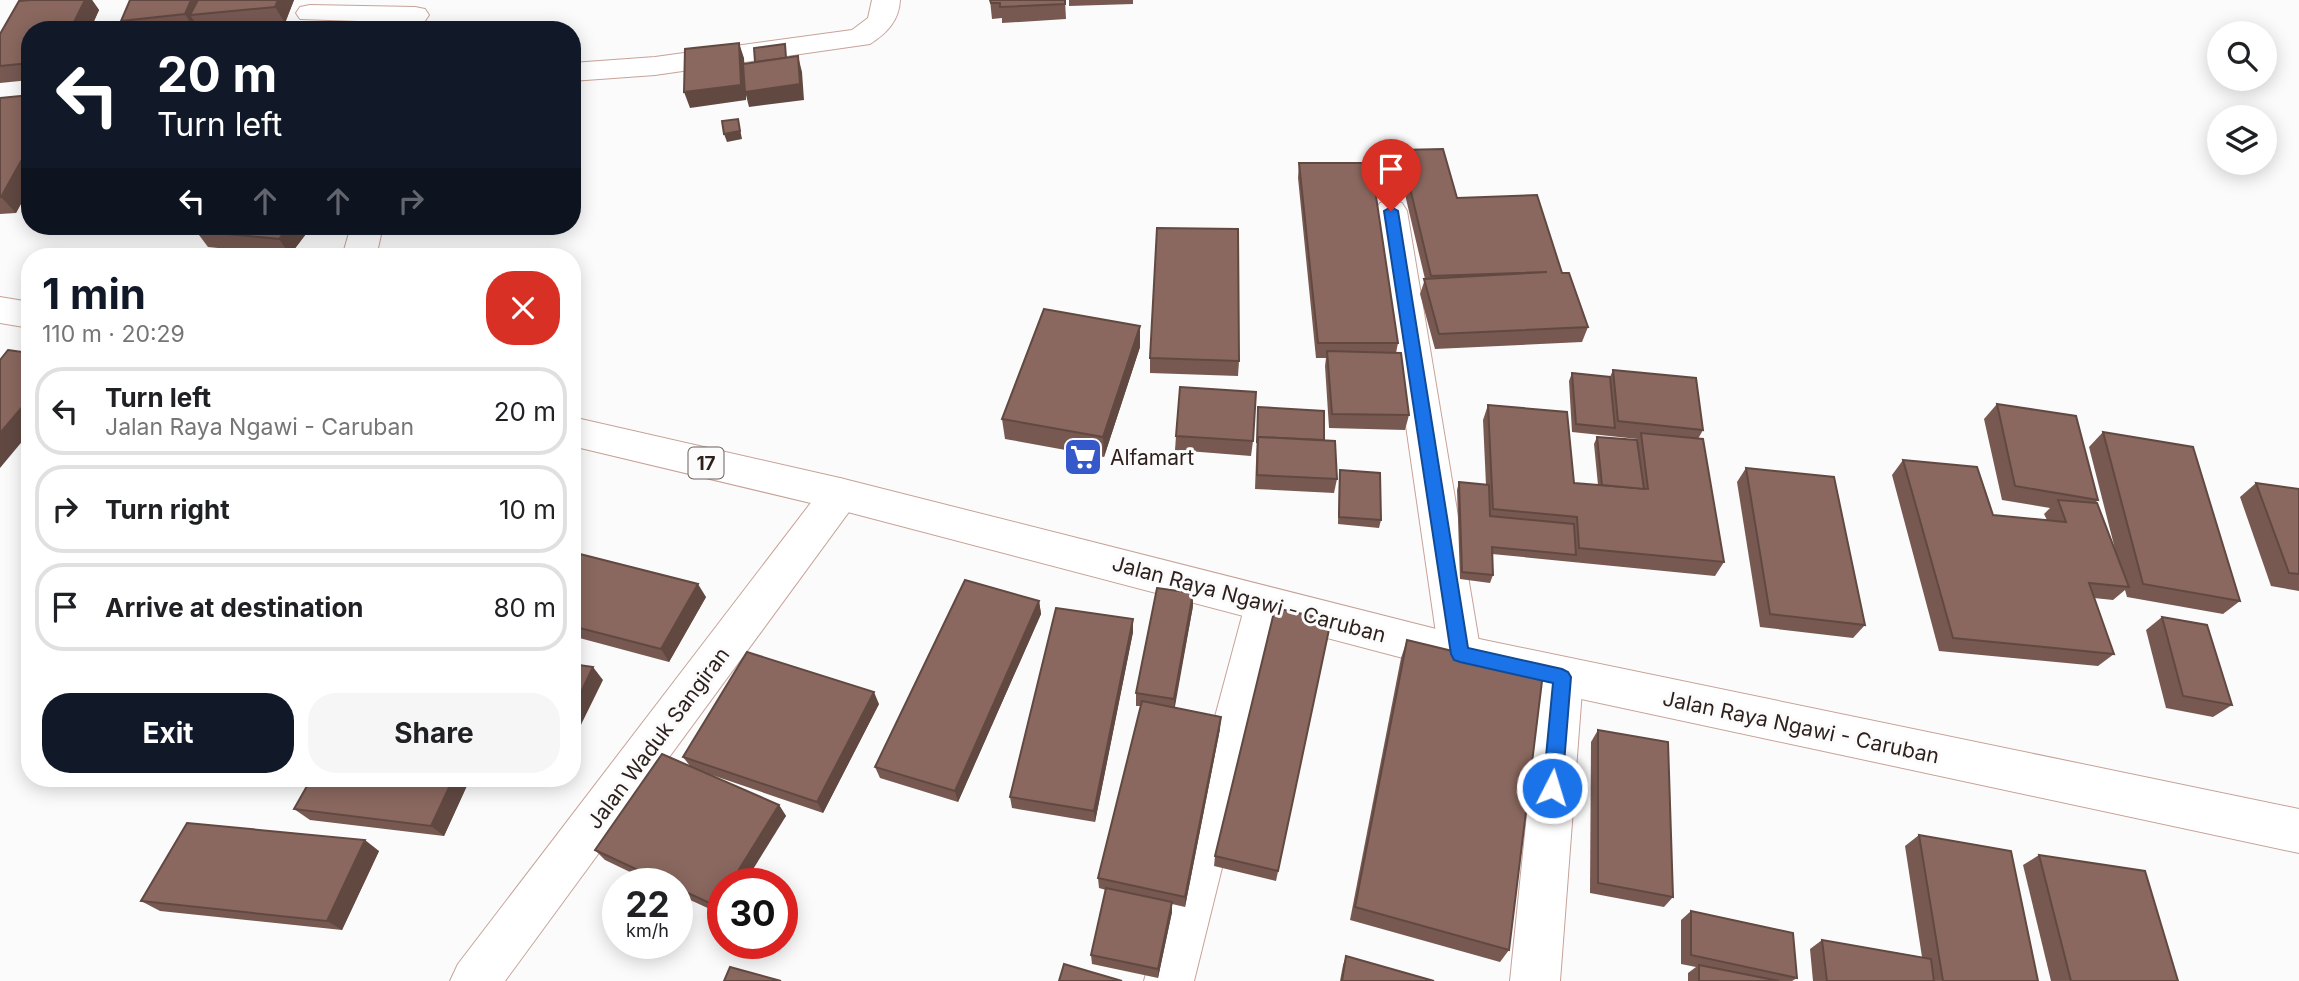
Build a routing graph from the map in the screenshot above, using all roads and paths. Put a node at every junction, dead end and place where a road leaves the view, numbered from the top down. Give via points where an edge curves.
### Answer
1 (886, 0) edge
2 (310, 13) dead end
3 (415, 15) edge
4 (581, 71) edge
5 (1391, 211) dead end
6 (0, 310) edge
7 (21, 313) edge
8 (581, 433) edge
9 (840, 494) junction
10 (1266, 605) junction
11 (1460, 654) junction
12 (1562, 677) junction
13 (2299, 831) edge
14 (475, 981) edge
15 (1169, 981) edge
16 (1535, 981) edge

1 - 4 main road via 886,13 877,28 850,40
2 - 3 main road
5 - 11 main road
6 - 7 main road
8 - 9 main road, Jalan Raya Ngawi - Caruban / 17
9 - 10 main road, Jalan Raya Ngawi - Caruban / 17
9 - 14 main road, Jalan Waduk Sangiran
10 - 11 main road, Jalan Raya Ngawi - Caruban / 17
10 - 15 main road
11 - 12 main road, Jalan Raya Ngawi - Caruban / 17
12 - 13 main road, Jalan Raya Ngawi - Caruban / 17
12 - 16 main road

